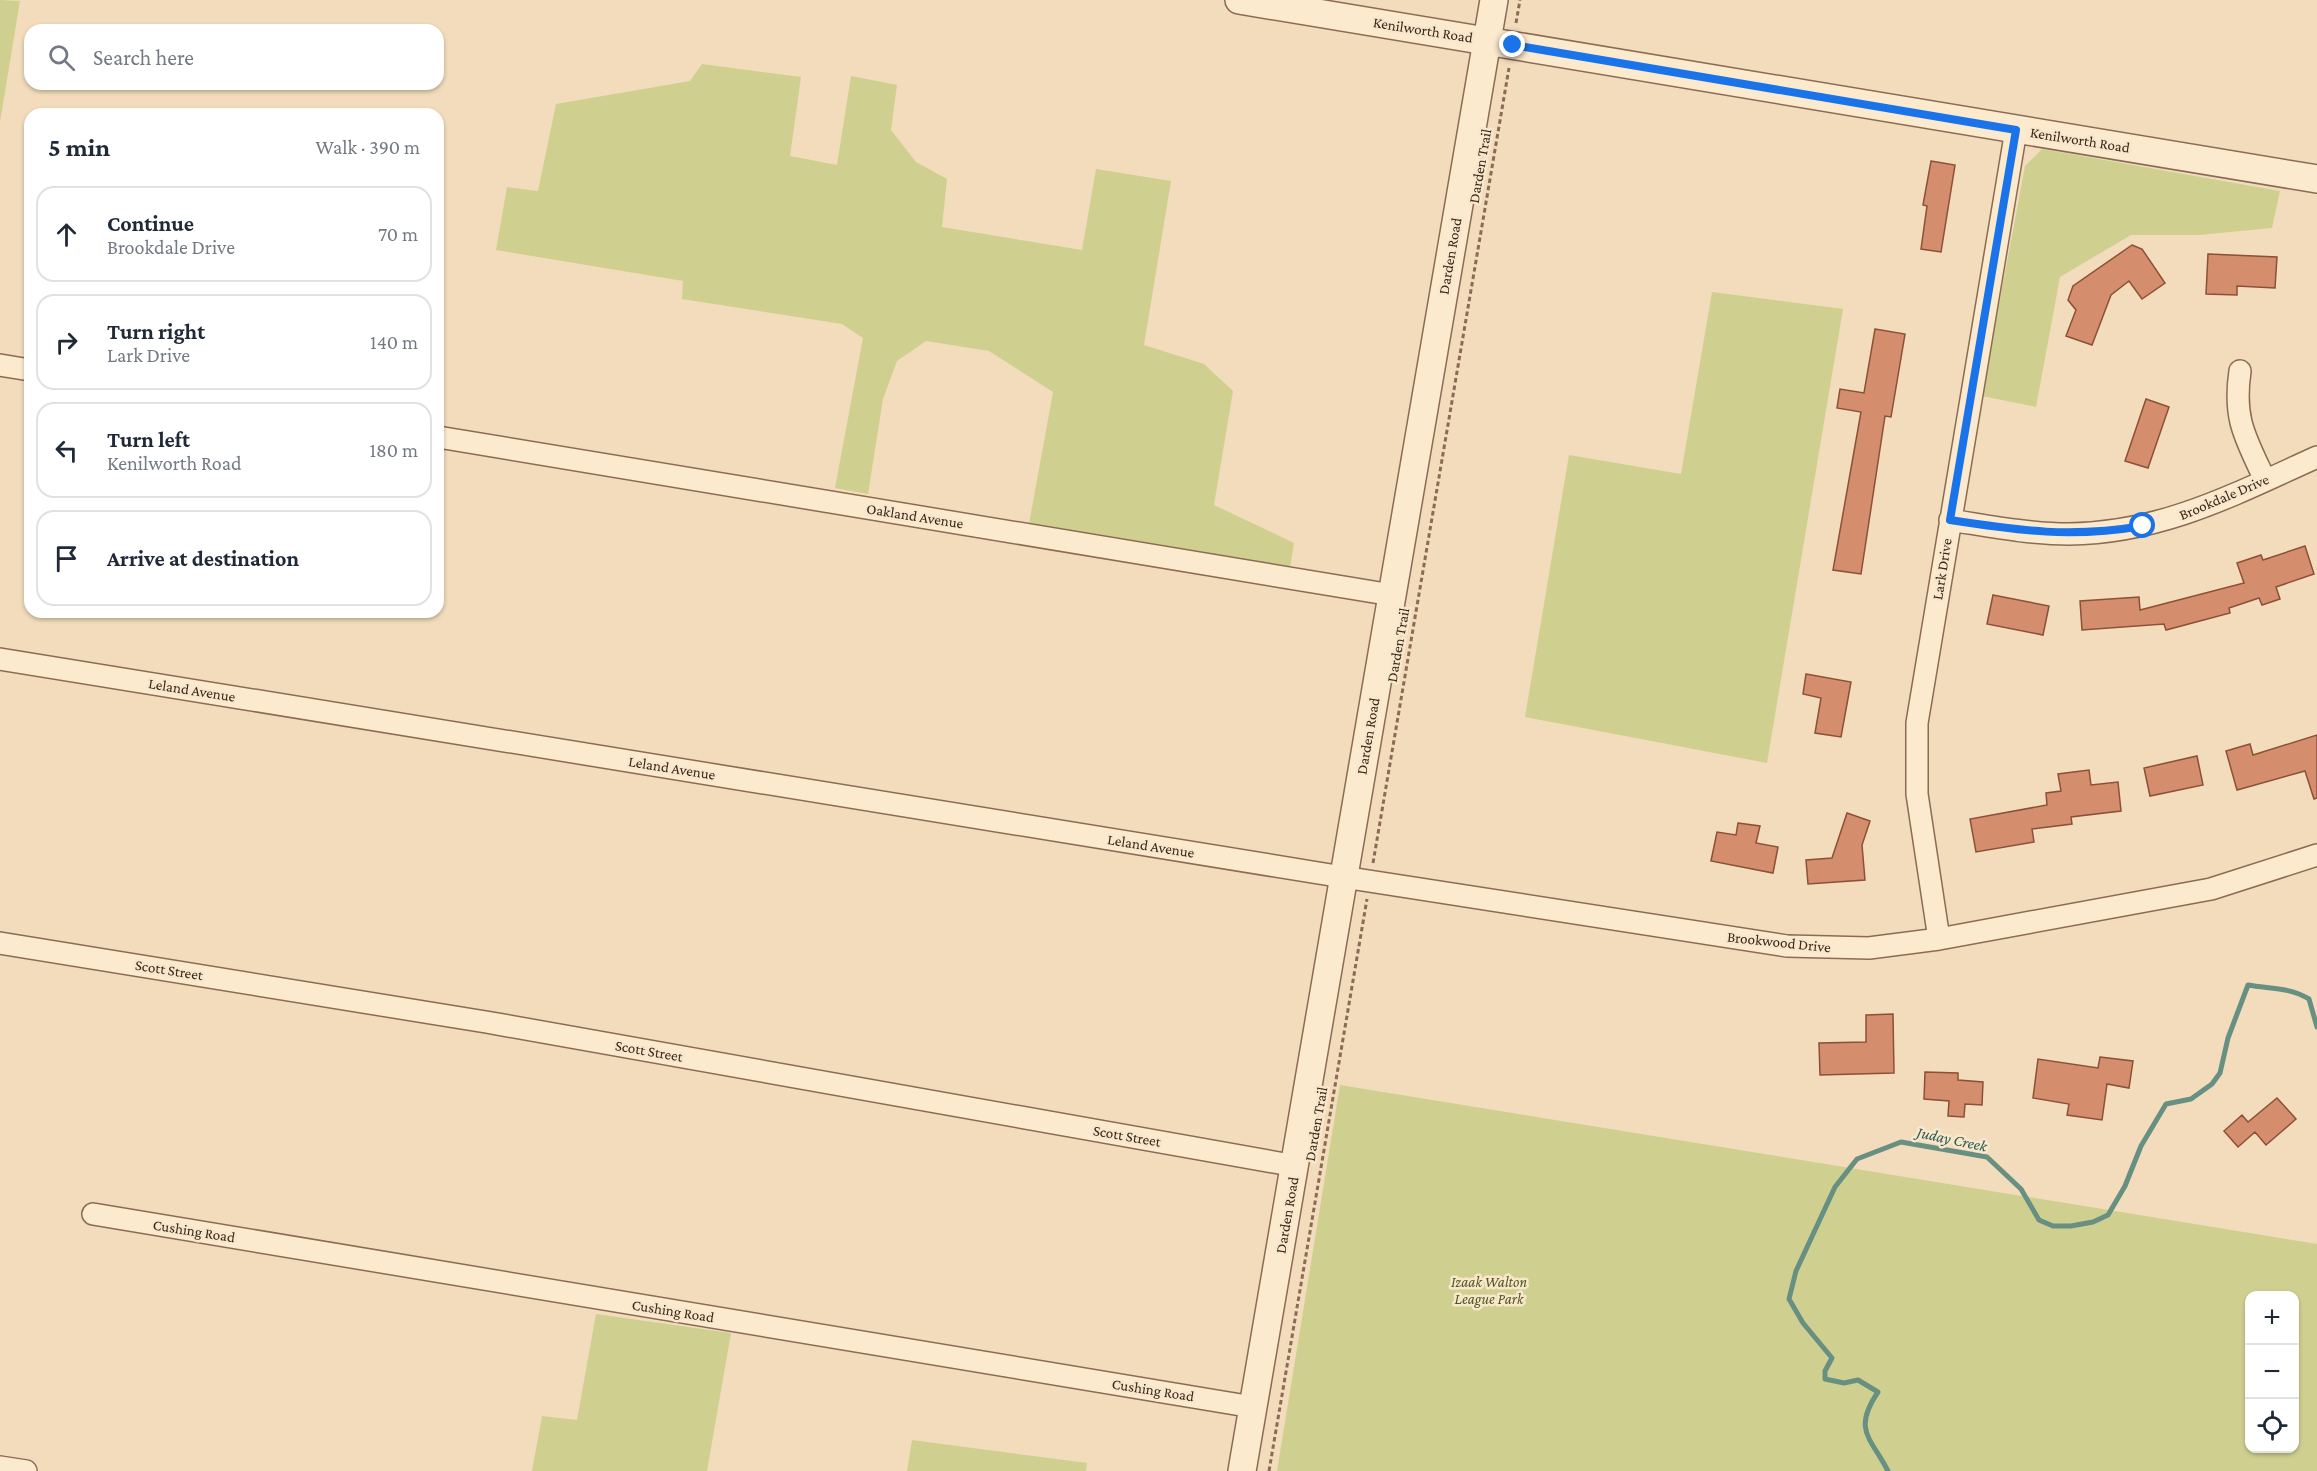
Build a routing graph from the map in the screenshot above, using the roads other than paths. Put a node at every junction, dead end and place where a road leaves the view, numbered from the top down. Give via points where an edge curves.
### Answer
1 (1239, 0) edge
2 (1494, 0) edge
3 (1500, 43) junction
4 (2016, 130) junction
5 (2317, 179) edge
6 (0, 365) edge
7 (24, 369) edge
8 (2240, 371) dead end
9 (444, 438) edge
10 (2317, 457) edge
11 (2265, 480) junction
12 (1950, 520) junction
13 (1392, 595) junction
14 (0, 659) edge
15 (2317, 855) edge
16 (1357, 879) junction
17 (1939, 939) junction
18 (0, 943) edge
19 (1296, 1166) junction
20 (93, 1214) dead end
21 (1253, 1407) junction
22 (0, 1467) edge
23 (27, 1471) edge
24 (1242, 1471) edge

1 - 3 street, Kenilworth Road
2 - 3 street, Darden Road
3 - 4 street, Kenilworth Road
3 - 13 street, Darden Road
4 - 5 street, Kenilworth Road
4 - 12 street, Lark Drive
6 - 7 street
8 - 11 street via 2237,412
9 - 13 street, Oakland Avenue
10 - 11 street, Brookdale Drive
11 - 12 street, Brookdale Drive via 2187,515 2102,532 2031,532
12 - 17 street, Lark Drive via 1917,723 1915,764
13 - 16 street, Darden Road
14 - 16 street, Leland Avenue
15 - 17 street, Brookwood Drive via 2211,889
16 - 17 street, Brookwood Drive via 1787,946 1869,948
16 - 19 street, Darden Road
18 - 19 street, Scott Street via 486,1022
19 - 21 street, Darden Road
20 - 21 street, Cushing Road
21 - 24 street, Darden Road
22 - 23 street

